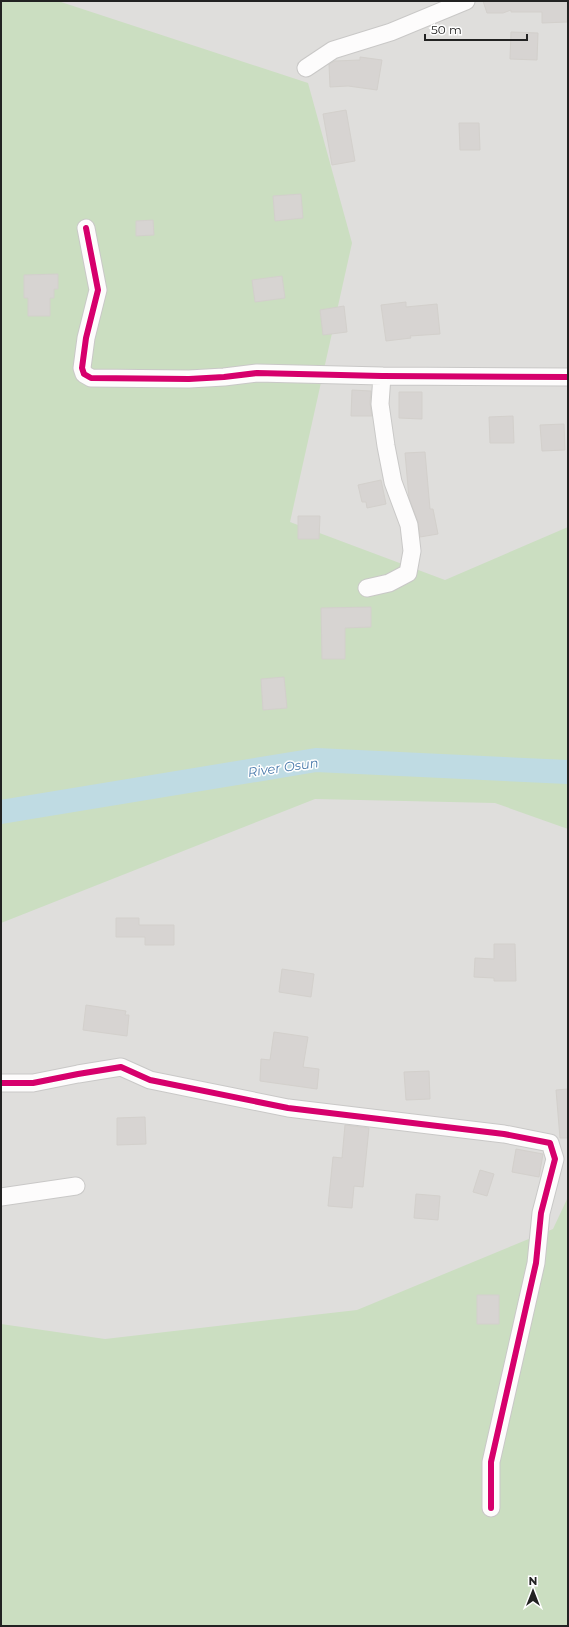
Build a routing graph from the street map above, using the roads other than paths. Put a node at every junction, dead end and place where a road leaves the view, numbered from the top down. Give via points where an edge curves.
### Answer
1 (466, 1) edge
2 (306, 68) dead end
3 (86, 228) dead end
4 (382, 376) junction
5 (568, 376) edge
6 (367, 588) dead end
7 (1, 1083) edge
8 (76, 1186) dead end
9 (1, 1197) edge
10 (492, 1508) dead end

1 - 2 street via 391,32 333,50
3 - 4 street via 98,290 86,338 82,368 84,374 91,378 224,377 257,373
4 - 5 street
4 - 6 street via 380,404 386,446 393,482 409,525 412,550 408,573 389,583
7 - 10 street via 32,1083 121,1067 150,1080 288,1108 504,1134 550,1143 555,1159 541,1213 536,1263 492,1462
8 - 9 street

